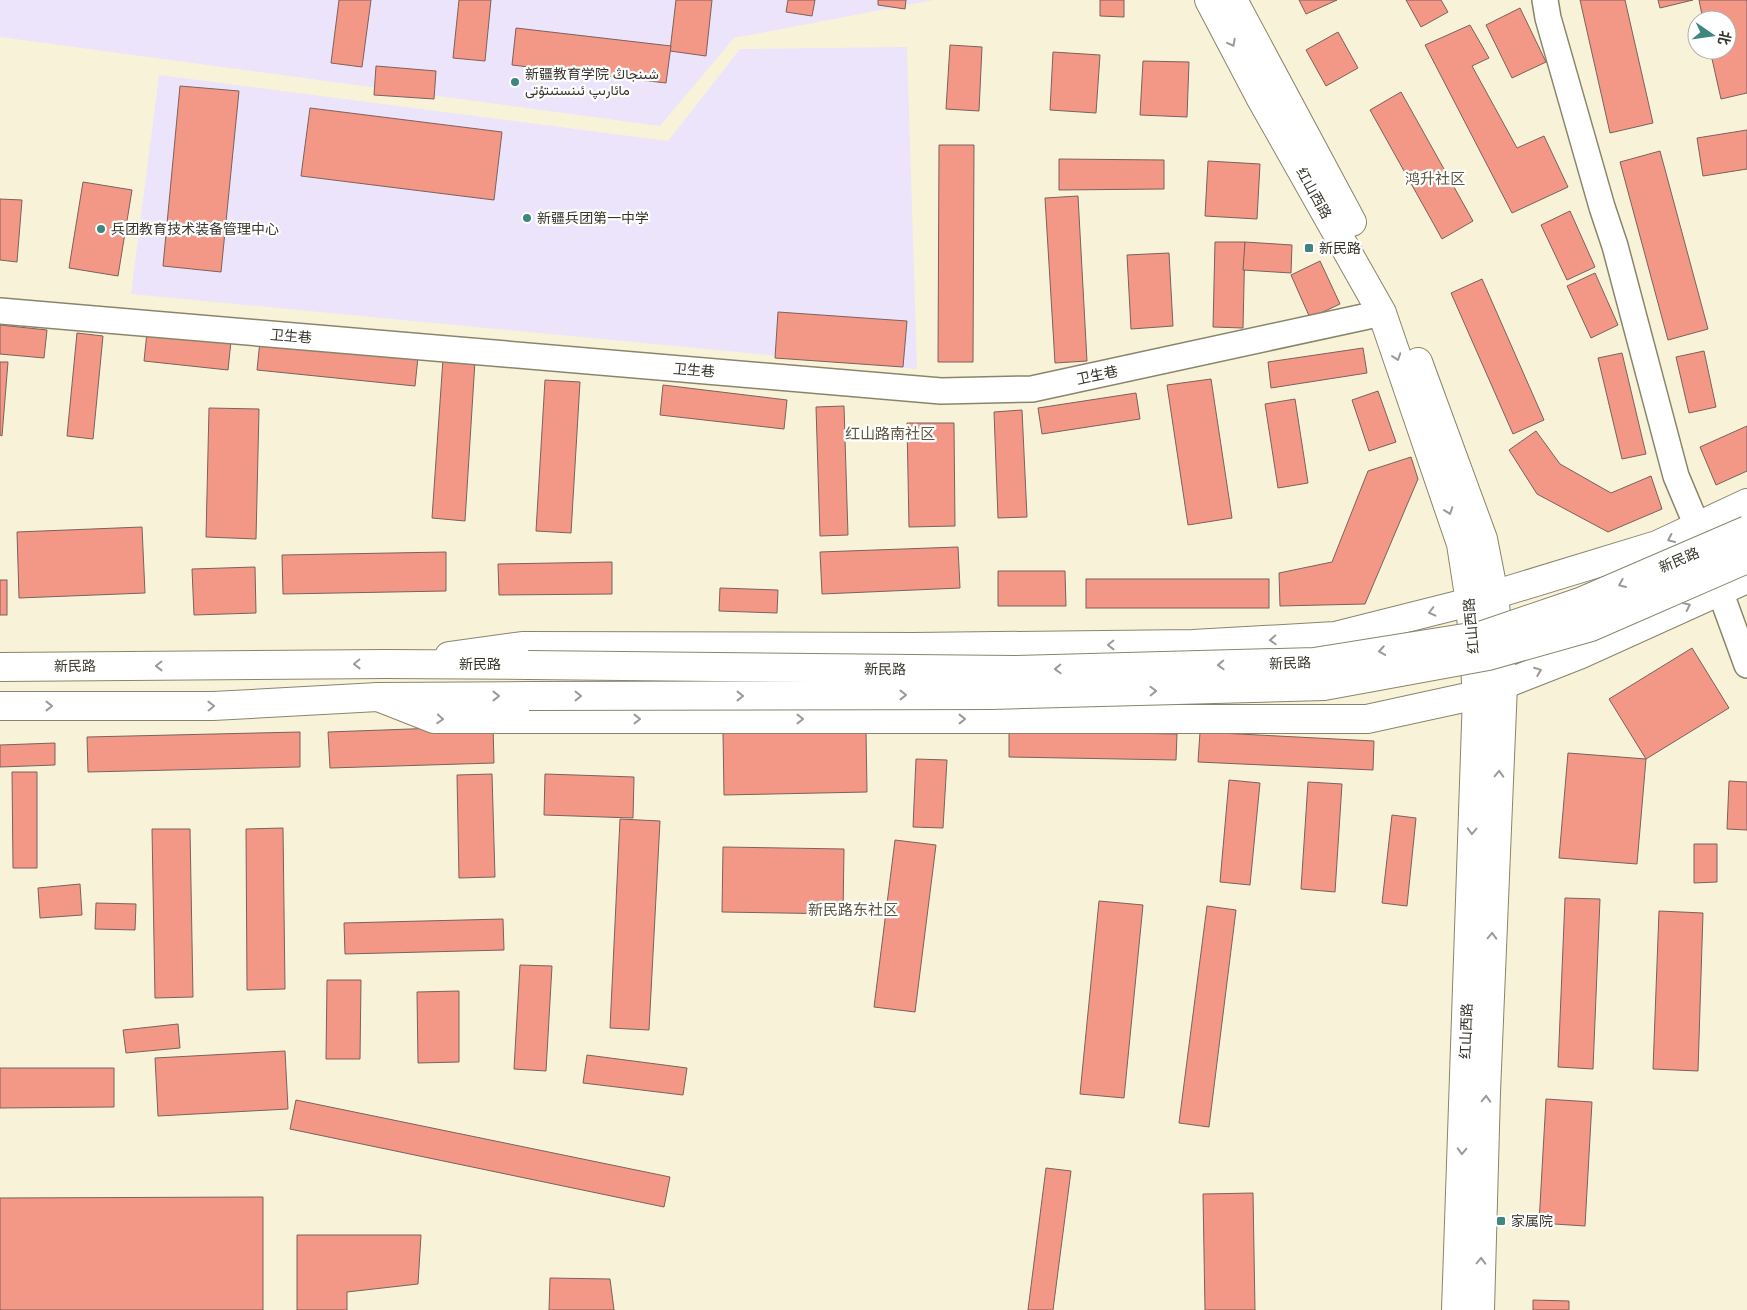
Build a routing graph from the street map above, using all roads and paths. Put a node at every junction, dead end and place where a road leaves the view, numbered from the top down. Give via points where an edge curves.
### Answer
1 (1209, 0) edge
2 (1233, 0) edge
3 (1545, 0) edge
4 (0, 311) edge
5 (1382, 313) junction
6 (1747, 503) edge
7 (1697, 526) junction
8 (1747, 530) edge
9 (1747, 558) edge
10 (1747, 579) edge
11 (1720, 591) junction
12 (1482, 599) junction
13 (386, 664) junction
14 (1747, 665) edge
15 (0, 667) edge
16 (1503, 684) junction
17 (1477, 695) junction
18 (378, 697) junction
19 (0, 706) edge
20 (1456, 1310) edge
21 (1480, 1310) edge

1 -> 5 main road, 红山西路
2 - 12 main road, 红山西路 via 1398,308 1483,539
3 - 7 street via 1676,476
4 - 5 street, 卫生巷 via 941,391 1032,389
5 -> 12 main road, 红山西路
6 - 7 main road
7 -> 12 main road via 1656,545
8 -> 13 main road, 新民路, bridge via 1580,602 1483,635 1314,662 1014,670
18 -> 9 main road, 新民路, bridge via 991,695 1324,686 1488,656 1591,627
10 - 11 main road
11 - 14 street
16 -> 11 main road via 1579,655
12 -> 13 main road via 1334,636 1154,644 913,647 522,646
12 - 16 main road, 红山西路
12 - 17 main road, 红山西路
13 -> 15 main road, 新民路
16 - 17 main road
21 -> 16 main road, 红山西路
18 -> 17 main road via 434,719 1366,719
17 -> 20 main road, 红山西路
19 -> 18 main road, 新民路 via 213,706

